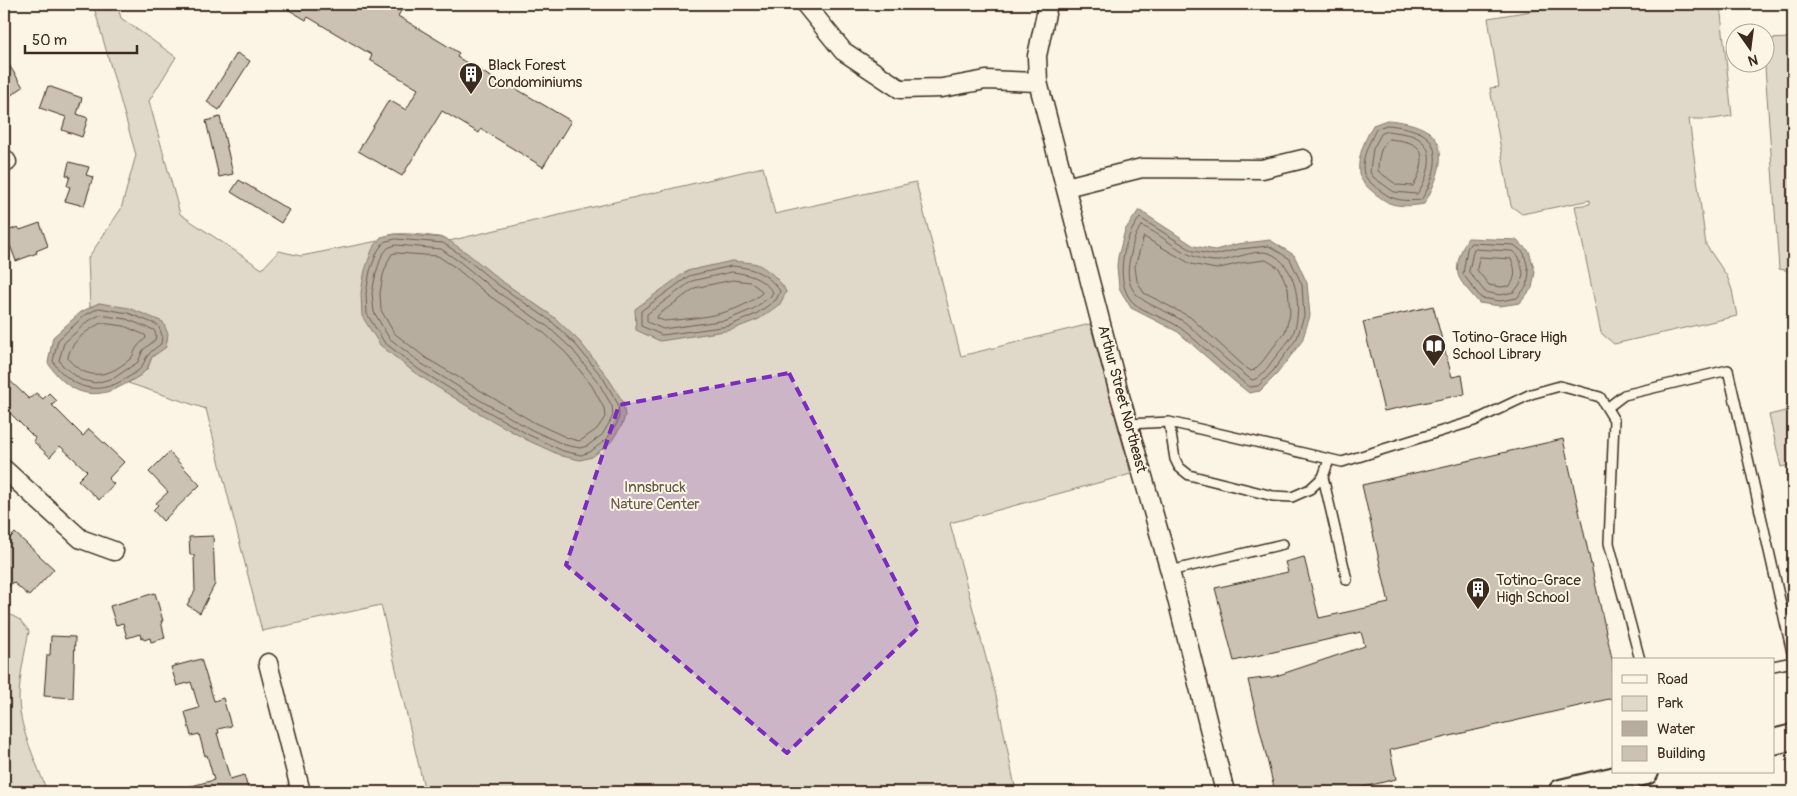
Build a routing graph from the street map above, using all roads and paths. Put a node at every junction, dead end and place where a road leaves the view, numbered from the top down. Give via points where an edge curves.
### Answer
1 (805, 4) edge
2 (1048, 4) edge
3 (1038, 82) junction
4 (1303, 159) dead end
5 (1066, 187) junction
6 (1607, 408) junction
7 (1169, 422) junction
8 (1128, 424) junction
9 (1329, 460) junction
10 (5, 473) edge
11 (1323, 477) junction
12 (1283, 544) dead end
13 (114, 551) dead end
14 (1170, 571) junction
15 (1347, 580) dead end
16 (1793, 657) edge
17 (1639, 658) edge
18 (1793, 662) edge
19 (268, 663) dead end
20 (1774, 666) edge
21 (1793, 737) edge
22 (1774, 742) edge
23 (1638, 774) edge
24 (301, 792) edge
25 (1225, 792) edge
26 (1561, 792) edge

1 - 3 street via 843,51 900,89 942,88 986,80
2 - 3 street, Arthur Street Northeast via 1037,56
3 - 5 street, Arthur Street Northeast
4 - 5 street via 1262,169 1142,168
5 - 8 street, Arthur Street Northeast
6 - 9 lane via 1600,397 1560,386 1531,394 1474,421 1342,462
6 - 16 lane via 1624,395 1728,370
6 - 17 lane via 1614,420 1609,542
7 - 8 lane
7 - 9 lane
7 - 11 lane via 1175,459 1189,475 1274,496 1292,497 1310,490
8 - 14 street, Arthur Street Northeast
9 - 11 lane
10 - 13 street via 81,539
11 - 15 lane
12 - 14 lane
14 - 25 street, Arthur Street Northeast
18 - 20 lane
19 - 24 street
21 - 22 street
23 - 26 street

